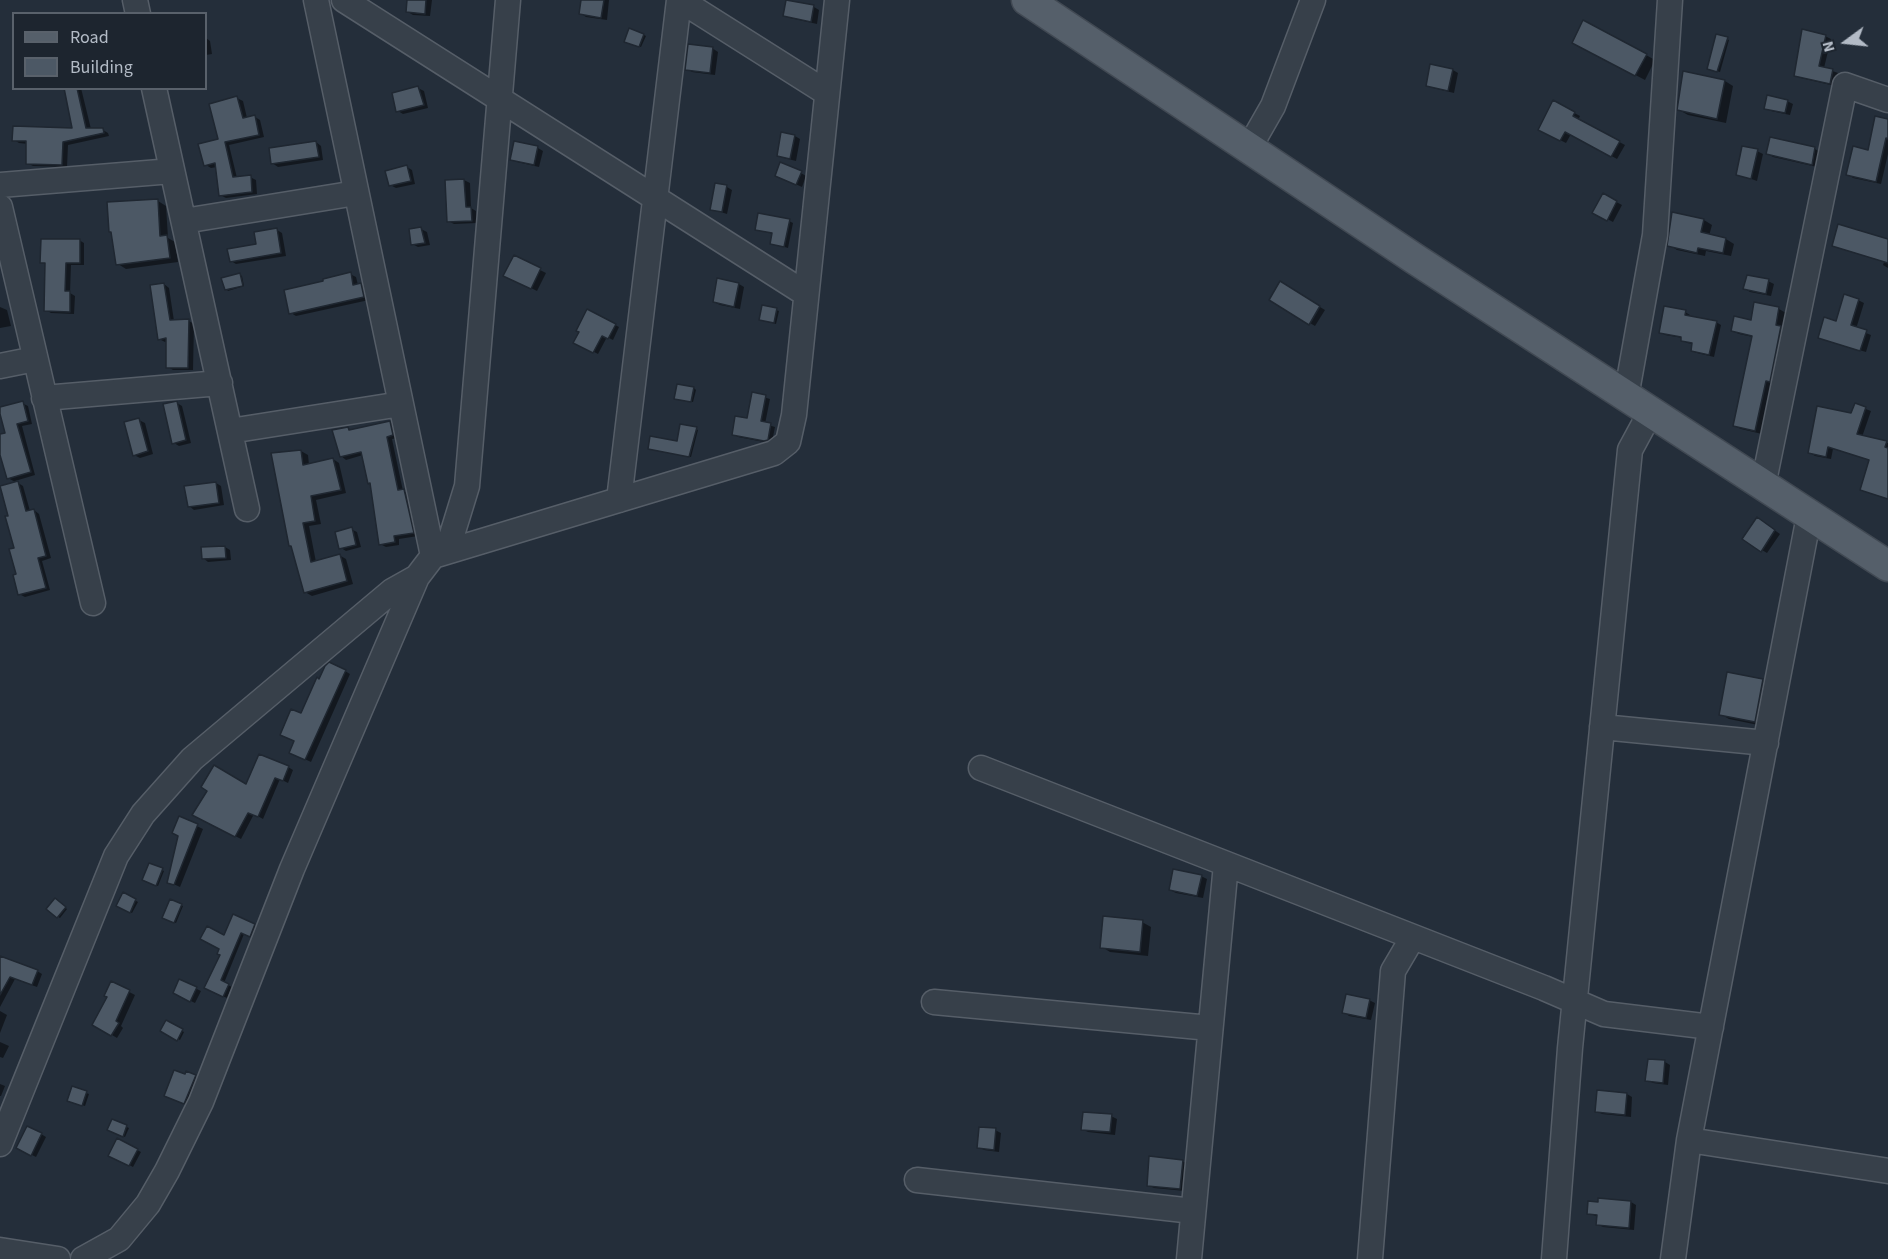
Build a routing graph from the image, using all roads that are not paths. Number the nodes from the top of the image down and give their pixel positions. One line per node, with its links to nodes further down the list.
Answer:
1 (316, 0): 16 (street)
2 (344, 0): 11 (street)
3 (508, 0): 11 (street)
4 (680, 0): 10 (street); 17 (street)
5 (837, 0): 10 (street)
6 (1027, 0): 13 (main road)
7 (1313, 0): 13 (street)
8 (1670, 0): 26 (street)
9 (154, 90): 14 (street)
10 (827, 93): 20 (street)
11 (500, 99): 17 (street); 32 (street)
12 (1888, 100): 28 (street)
13 (1249, 148): 26 (main road)
14 (172, 171): 15 (street); 19 (street)
15 (0, 185)
16 (356, 193): 19 (street); 25 (street)
17 (655, 198): 20 (street); 29 (street)
18 (0, 207): 21 (street)
19 (184, 221): 23 (street)
20 (806, 294): 29 (street)
21 (35, 359): 22 (street); 24 (street)
22 (0, 366)
23 (220, 383): 24 (street); 27 (street)
24 (44, 398): 35 (street)
25 (401, 404): 27 (street); 32 (street)
26 (1638, 405): 28 (main road); 36 (street)
27 (230, 431): 30 (street)
28 (1763, 486): 31 (main road)
29 (619, 500): 32 (street)
30 (248, 509)
31 (1809, 516): 33 (main road); 37 (street)
32 (440, 554): 34 (street)
33 (1888, 566)
34 (417, 577): 46 (street); 52 (street)
35 (93, 603)
36 (1602, 727): 37 (street); 42 (street)
37 (1766, 743): 43 (street)
38 (981, 768): 39 (street)
39 (1226, 864): 40 (street); 44 (street)
40 (1413, 937): 42 (street); 54 (street)
41 (934, 1002): 44 (street)
42 (1575, 1002): 43 (street); 55 (street)
43 (1711, 1027): 45 (street)
44 (1210, 1028): 49 (street)
45 (1689, 1140): 47 (street); 56 (street)
46 (0, 1144)
47 (1888, 1171)
48 (917, 1180): 49 (street)
49 (1193, 1211): 53 (street)
50 (0, 1250): 51 (street)
51 (58, 1259)
52 (83, 1259)
53 (1189, 1259)
54 (1370, 1259)
55 (1554, 1259)
56 (1672, 1259)

